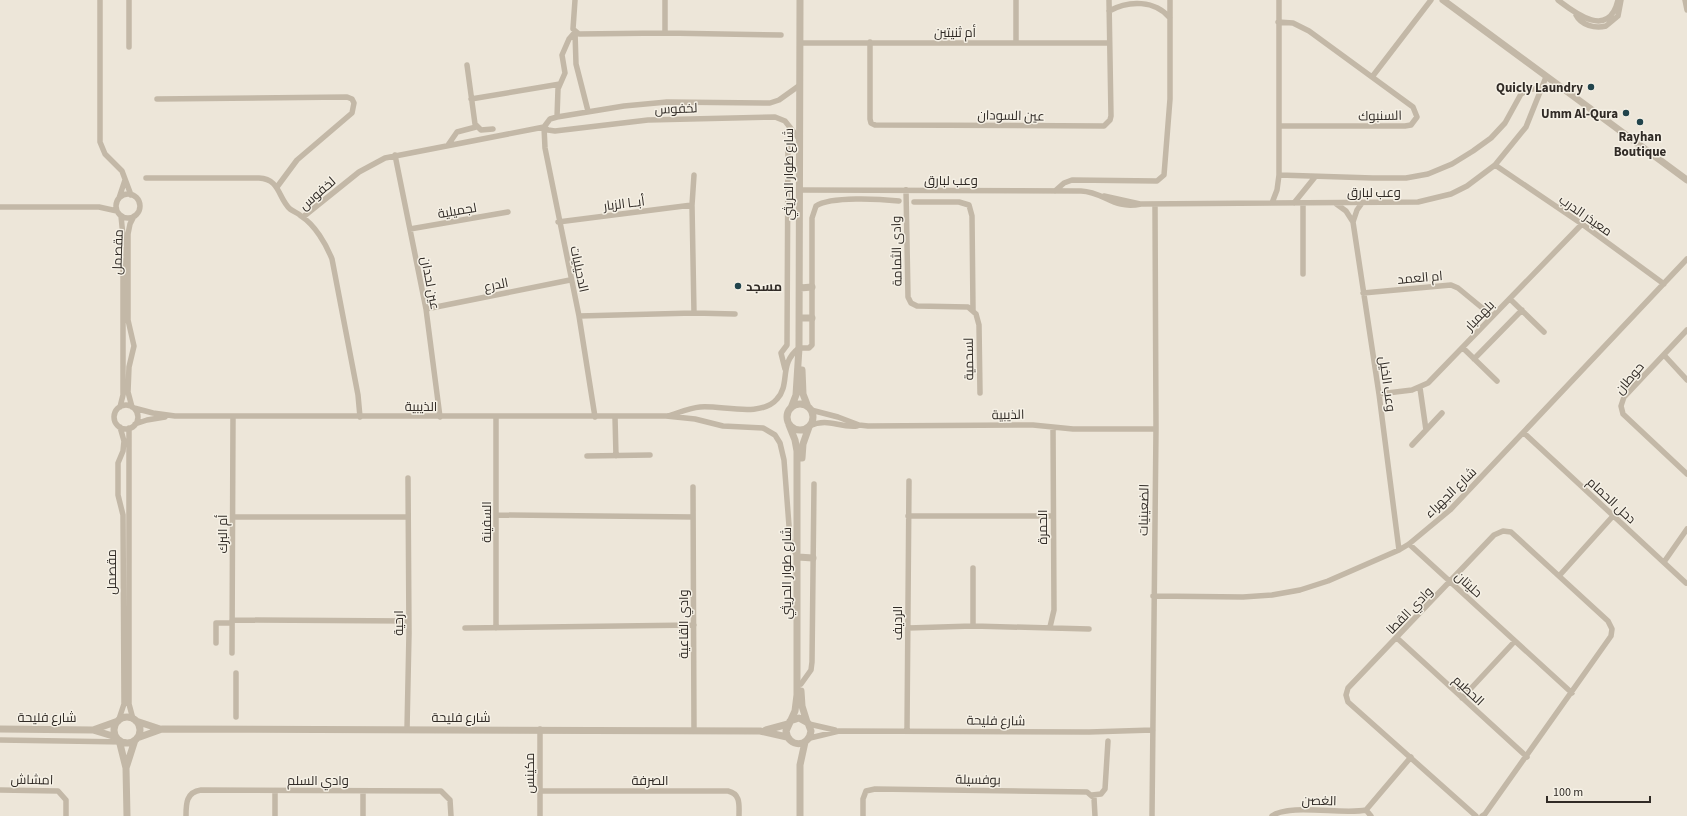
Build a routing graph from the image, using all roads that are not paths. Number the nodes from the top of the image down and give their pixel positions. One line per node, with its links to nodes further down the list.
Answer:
1 (100, 0): 52 (street)
2 (129, 0): 27 (street)
3 (575, 0): 20 (street)
4 (665, 0): 21 (street)
5 (800, 0): 24 (street, شارع طوار الحريثي)
6 (1016, 0): 25 (street)
7 (1109, 0): 17 (street, عين السودان)
8 (1138, 0): 17 (street); 18 (street)
9 (1170, 0): 18 (street)
10 (1279, 0): 19 (street)
11 (1431, 0): 29 (street)
12 (1443, 0): 30 (street)
13 (1558, 0): 14 (street)
14 (1619, 0)
15 (1685, 0): 16 (street)
16 (1687, 10)
17 (1109, 11): 26 (street, عين السودان)
18 (1170, 18): 57 (street)
19 (1278, 22): 29 (street, السنبوك); 38 (street)
20 (576, 32): 21 (street); 31 (street); 36 (street)
21 (665, 33): 22 (street)
22 (781, 35)
23 (870, 42): 24 (street, أم ثنيتين); 25 (street, أم ثنيتين); 26 (street, عين السودان)
24 (800, 43): 32 (street, شارع طوار الحريثي)
25 (1016, 43): 26 (street, أم ثنيتين)
26 (1109, 43)
27 (129, 47)
28 (467, 65): 35 (street)
29 (1372, 77): 38 (street, السنبوك)
30 (1546, 78): 33 (street, وعب لبارق); 53 (street)
31 (560, 84): 35 (street); 37 (street)
32 (800, 85): 36 (street, لخفوس); 43 (street, شارع طوار الحريثي)
33 (1541, 89): 47 (street, وعب لبارق); 50 (street)
34 (157, 99): 54 (street)
35 (471, 99): 40 (street)
36 (588, 111): 37 (street, لخفوس)
37 (557, 117): 39 (street, لخفوس)
38 (1279, 126): 49 (street)
39 (544, 127): 42 (street, لخفوس); 43 (street, لخفوس); 76 (street, الدحيليات)
40 (479, 128): 41 (street); 42 (street); 45 (street)
41 (493, 129)
42 (483, 138): 45 (street, لخفوس)
43 (800, 140): 55 (street, شارع طوار الحريثي)
44 (788, 143): 103 (street)
45 (448, 145): 46 (street, لخفوس)
46 (395, 155): 75 (street, لخفوس); 79 (street, عين لحدان)
47 (1495, 165): 66 (street, وعب لبارق); 78 (street, معيذر الدرب)
48 (694, 175): 67 (street)
49 (1279, 175): 50 (street); 62 (street)
50 (1316, 177): 63 (street)
51 (146, 178): 54 (street)
52 (125, 180): 58 (street); 59 (street)
53 (1687, 180)
54 (277, 187): 75 (street)
55 (800, 190): 56 (street, وعب لبارق); 85 (street, شارع طوار الحريثي)
56 (906, 190): 57 (street, وعب لبارق); 89 (street, وادى الثمامة)
57 (1055, 191): 68 (street, وعب لبارق)
58 (131, 195): 59 (street); 74 (street)
59 (118, 200): 70 (street); 71 (street)
60 (899, 201): 84 (street)
61 (914, 202): 89 (street)
62 (1272, 203): 63 (street, وعب لبارق); 68 (street, وعب لبارق)
63 (1294, 203): 64 (street, وعب لبارق)
64 (1303, 203): 65 (street, وعب لبارق); 81 (street)
65 (1335, 203): 66 (street, وعب لبارق); 77 (street)
66 (1362, 203): 77 (street)
67 (692, 205): 76 (street, أبــا الزبار); 91 (street)
68 (1155, 205): 130 (street, الضعينيات)
69 (0, 206): 70 (street)
70 (99, 207): 71 (street)
71 (117, 212): 73 (street)
72 (508, 212): 79 (street, لجميلية)
73 (121, 216): 74 (street); 109 (street, مقصمل)
74 (134, 216): 110 (street, مقصمل)
75 (303, 217): 117 (street, لخفوس)
76 (558, 222): 82 (street, الدحيليات)
77 (1353, 222): 86 (street, وعب الخيل)
78 (1582, 224): 83 (street, معيذر الدرب); 87 (street, بلهمبار)
79 (410, 229): 88 (street, عين لحدان)
80 (1687, 259): 83 (street, شارع الجهراء)
81 (1303, 274)
82 (570, 280): 88 (street, الدرع); 93 (street, الدحيليات)
83 (1664, 284): 132 (street, شارع الجهراء)
84 (812, 287): 85 (street); 96 (street)
85 (800, 288): 95 (street, شارع طوار الحريثي)
86 (1364, 293): 94 (street, ام العمد); 108 (street, وعب الخيل)
87 (1510, 299): 90 (street); 94 (street, بلهمبار)
88 (426, 309): 120 (street, عين لحدان)
89 (972, 310): 107 (street, لسحمية)
90 (1522, 310): 98 (street); 102 (street)
91 (694, 313): 92 (street); 93 (street)
92 (735, 314)
93 (579, 316): 122 (street, الدحيليات)
94 (1492, 316): 100 (street, بلهمبار)
95 (800, 318): 96 (street); 99 (street, شارع طوار الحريثي)
96 (812, 318): 99 (street, الذيبية)
97 (1687, 330): 101 (street, حوطان)
98 (1544, 332)
99 (800, 348): 103 (street, الذيبية); 112 (street, شارع طوار الحريثي); 113 (street, شارع طوار الحريثي)
100 (1463, 348): 102 (street); 106 (street, بلهمبار)
101 (1664, 355): 104 (street); 137 (street, حوطان)
102 (1474, 359): 105 (street)
103 (785, 369): 111 (street, الذيبية)
104 (1687, 380)
105 (1497, 381)
106 (1420, 388): 108 (street); 131 (street)
107 (980, 393)
108 (1379, 394): 151 (street, وعب الخيل)
109 (120, 407): 110 (street); 127 (street)
110 (133, 408): 115 (street, الذيبية); 126 (street)
111 (695, 408): 119 (street, الذيبية); 123 (street)
112 (791, 408): 113 (street); 124 (street)
113 (809, 409): 125 (street, الذيبية); 128 (street)
114 (1442, 414): 131 (street)
115 (175, 416): 116 (street, الذيبية); 126 (street, الذيبية)
116 (233, 416): 117 (street, الذيبية); 146 (street, أم البرك)
117 (360, 416): 120 (street, الذيبية)
118 (615, 416): 119 (street, الذيبية); 122 (street, الذيبية); 136 (street)
119 (666, 416): 123 (street, الذيبية)
120 (440, 417): 121 (street, الذيبية)
121 (496, 417): 122 (street, الذيبية); 142 (street, السفينة)
122 (595, 417)
123 (695, 419): 152 (street, الذيبية)
124 (789, 425): 128 (street); 152 (street, شارع طوار الحريثي)
125 (859, 425): 128 (street, الذيبية); 129 (street, الذيبية)
126 (132, 426): 127 (street); 179 (street, مقصمل)
127 (120, 427): 178 (street, مقصمل)
128 (809, 427): 152 (street, شارع طوار الحريثي)
129 (1054, 427): 130 (street, الذيبية); 144 (street, الحمرة)
130 (1156, 429): 159 (street, الضعينيات)
131 (1426, 430): 133 (street)
132 (1524, 433): 145 (street, دحل الحمام); 150 (street, شارع الجهراء)
133 (1412, 445)
134 (650, 455): 136 (street)
135 (587, 456): 136 (street)
136 (616, 456)
137 (1687, 474)
138 (408, 478): 147 (street, ارحية)
139 (909, 481): 143 (street, الرديف)
140 (814, 484): 153 (street)
141 (693, 488): 148 (street, وادي القاعية)
142 (497, 515): 148 (street); 166 (street, السفينة)
143 (908, 516): 144 (street); 167 (street, الرديف)
144 (1053, 516): 164 (street, الحمرة)
145 (1613, 516): 154 (street, دحل الحمام); 156 (street)
146 (233, 517): 147 (street); 161 (street, أم البرك)
147 (408, 517): 160 (street, ارحية)
148 (693, 517): 162 (street, وادي القاعية)
149 (1687, 529): 154 (street)
150 (1409, 544): 151 (street, شارع الجهراء); 157 (street, حليتان)
151 (1399, 550): 159 (street, شارع الجهراء)
152 (800, 557): 153 (street); 174 (street, شارع طوار الحريثي); 180 (street, شارع طوار الحريثي)
153 (813, 558): 174 (street)
154 (1664, 562): 158 (street, دحل الحمام)
155 (973, 568): 163 (street)
156 (1560, 576): 157 (street, وادي القطا); 175 (street, وادي القطا)
157 (1451, 582): 169 (street, وادي القطا); 170 (street, حليتان)
158 (1686, 583)
159 (1153, 596): 188 (street, الضعينيات)
160 (409, 621): 161 (street); 184 (street, ارحية)
161 (232, 622): 171 (street); 172 (street, أم البرك)
162 (694, 624): 166 (street); 187 (street, وادي القاعية)
163 (973, 626): 164 (street); 167 (street)
164 (1050, 627): 168 (street)
165 (465, 628): 166 (street)
166 (496, 628)
167 (908, 628): 191 (street, الرديف)
168 (1089, 629)
169 (1397, 638): 176 (street, الحطيم); 198 (street, وادي القطا)
170 (1515, 641): 175 (street, حليتان); 176 (street)
171 (216, 643)
172 (232, 653)
173 (236, 673): 177 (street)
174 (801, 684): 181 (street, شارع طوار الحريثي)
175 (1572, 693): 199 (street, وادي القطا)
176 (1462, 698): 199 (street, الحطيم)
177 (236, 717)
178 (118, 720): 179 (street); 186 (street, شارع فليحة); 197 (street)
179 (135, 720): 183 (street, شارع فليحة); 192 (street)
180 (789, 723): 181 (street); 189 (street, شارع فليحة); 194 (street)
181 (808, 723): 190 (street, شارع فليحة); 195 (street)
182 (0, 729): 186 (street, شارع فليحة)
183 (162, 729): 184 (street, شارع فليحة); 192 (street, شارع فليحة)
184 (407, 729): 185 (street, شارع فليحة)
185 (540, 729): 187 (street, شارع فليحة); 205 (street, مكينس)
186 (93, 730): 197 (street, شارع فليحة)
187 (694, 730): 189 (street, شارع فليحة)
188 (1153, 730): 191 (street, شارع فليحة); 219 (street, الضعينيات)
189 (760, 731): 194 (street, شارع فليحة)
190 (839, 731): 191 (street, شارع فليحة); 195 (street, شارع فليحة)
191 (908, 731)
192 (136, 739): 197 (street); 201 (street)
193 (0, 740): 197 (street)
194 (790, 740): 195 (street); 200 (street)
195 (807, 740): 200 (street)
196 (1108, 740): 206 (street)
197 (120, 741): 201 (street)
198 (1411, 757): 207 (street); 222 (street, وادي القطا)
199 (1527, 758): 223 (street, وادي القطا)
200 (800, 765): 216 (street)
201 (126, 768): 209 (street)
202 (0, 790): 208 (street, امشاش)
203 (275, 791): 204 (street, وادي السلم); 210 (street, وادي السلم); 211 (street)
204 (363, 791): 212 (street); 213 (street, وادي السلم)
205 (540, 791): 214 (street, مكينس); 215 (street, الصرفة)
206 (1092, 795): 217 (street, بوفسيلة); 218 (street)
207 (1366, 810): 220 (street, الغصن); 221 (street)
208 (66, 816)
209 (127, 816)
210 (186, 816)
211 (275, 816)
212 (363, 816)
213 (451, 816)
214 (540, 816)
215 (739, 816)
216 (800, 816)
217 (863, 816)
218 (1095, 816)
219 (1152, 816)
220 (1272, 816)
221 (1370, 816)
222 (1476, 816)
223 (1482, 816)

